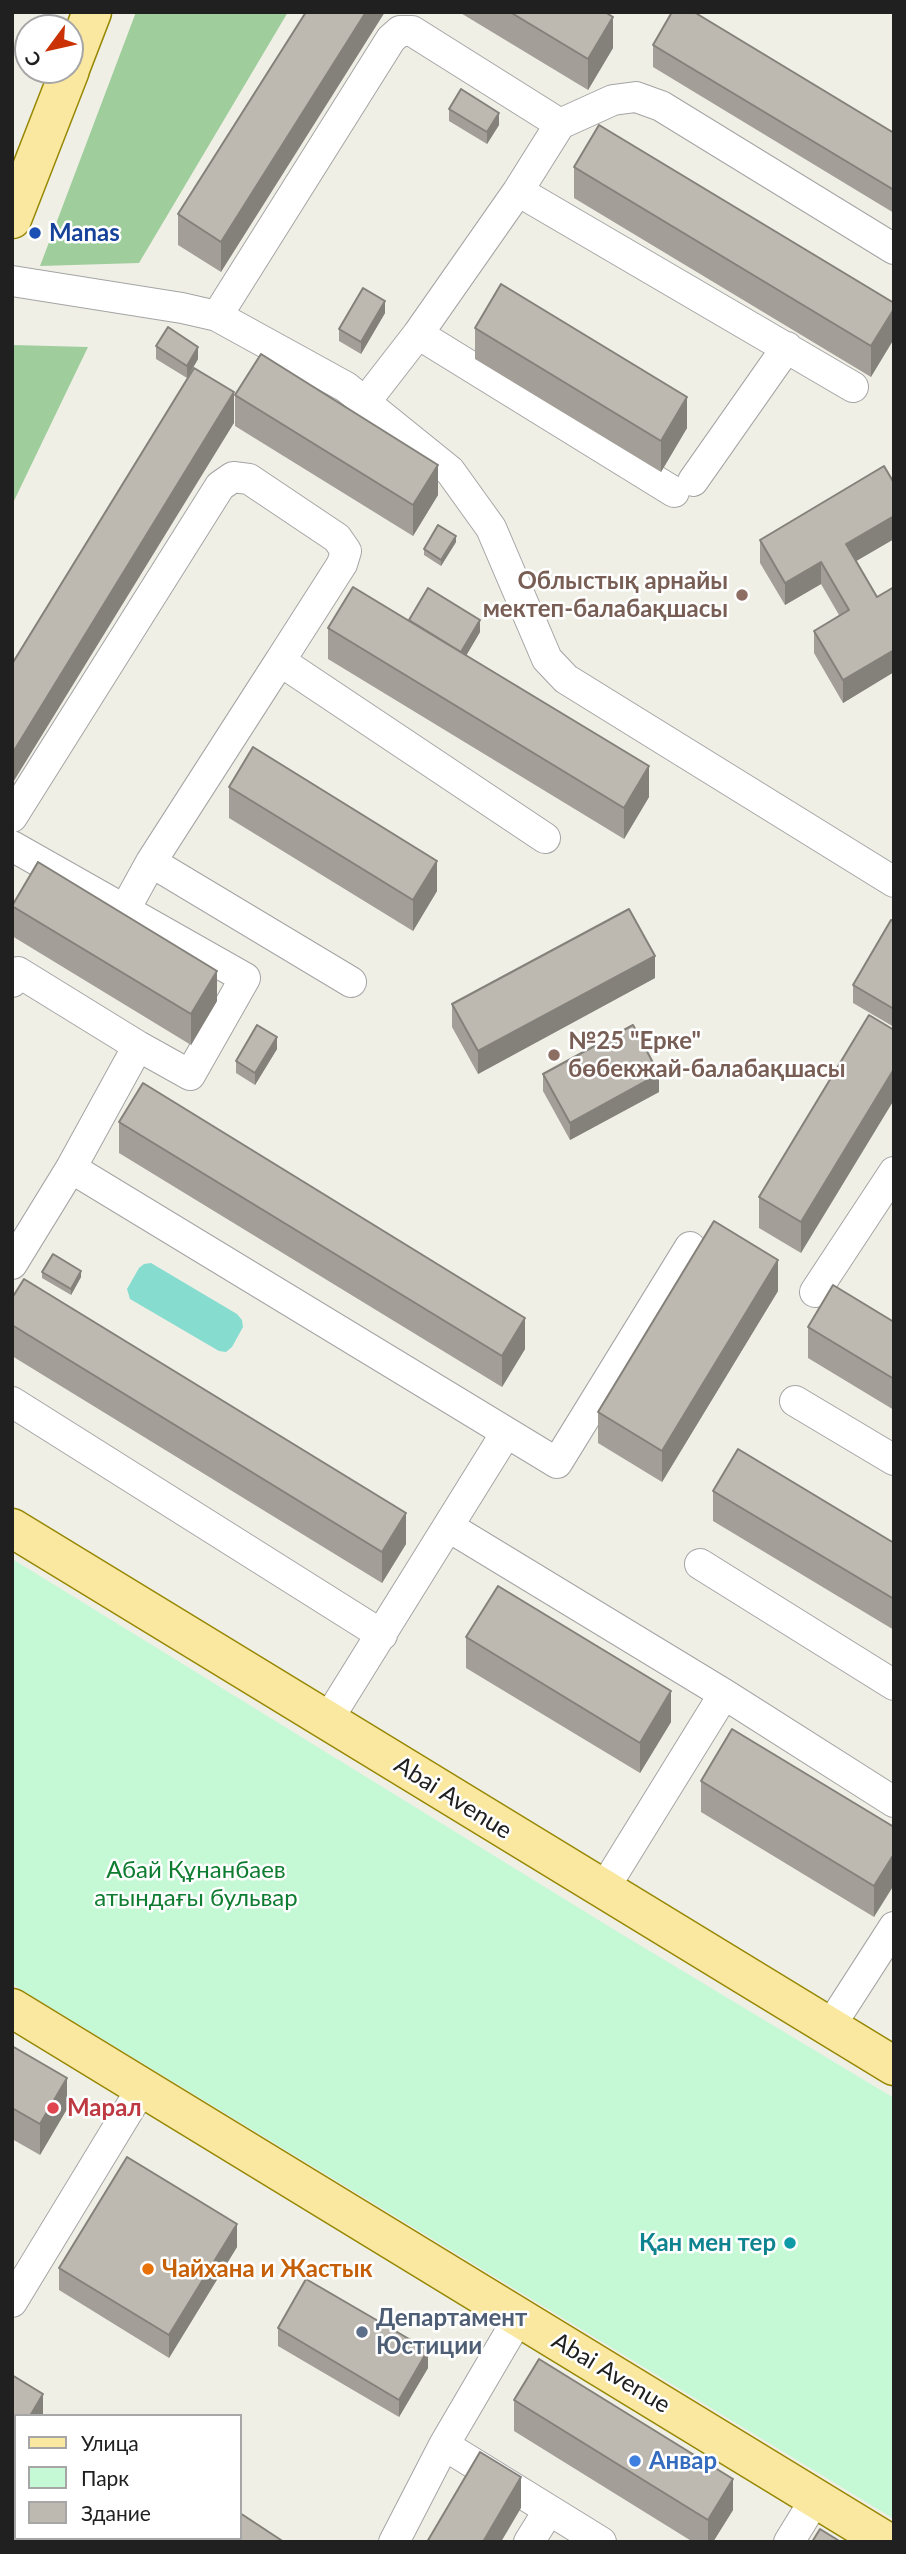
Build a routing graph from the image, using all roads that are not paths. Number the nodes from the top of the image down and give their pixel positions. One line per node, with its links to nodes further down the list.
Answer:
1 (92, 12): 2 (main road)
2 (84, 33)
3 (64, 84): 6 (main road)
4 (560, 124): 5 (lane); 7 (lane); 9 (lane)
5 (518, 191): 10 (lane); 11 (lane)
6 (12, 219)
7 (894, 249)
8 (12, 281): 9 (lane)
9 (217, 316): 13 (lane)
10 (418, 334): 11 (lane); 13 (lane)
11 (786, 347): 12 (lane)
12 (853, 387)
13 (366, 401): 19 (lane)
14 (280, 661): 15 (lane); 16 (lane); 18 (lane)
15 (12, 817)
16 (545, 838)
17 (12, 846): 20 (lane)
18 (151, 862): 20 (lane); 22 (lane)
19 (894, 882)
20 (124, 911): 23 (lane)
21 (12, 982): 23 (lane)
22 (351, 982)
23 (138, 1046): 24 (lane)
24 (71, 1168): 27 (lane); 31 (lane)
25 (891, 1184): 28 (lane)
26 (690, 1247): 31 (lane)
27 (12, 1264)
28 (814, 1292)
29 (795, 1401): 32 (lane)
30 (12, 1402): 36 (lane)
31 (506, 1433): 33 (lane)
32 (894, 1460)
33 (449, 1527): 36 (lane); 38 (lane)
34 (12, 1528): 39 (main road, Abai Avenue)
35 (699, 1564): 37 (lane)
36 (382, 1636): 39 (lane)
37 (894, 1685)
38 (724, 1694): 40 (lane); 41 (lane)
39 (327, 1721): 41 (main road, Abai Avenue)
40 (894, 1802)
41 (603, 1890): 44 (main road, Abai Avenue)
42 (894, 1927): 44 (lane)
43 (12, 2008): 46 (main road, Abai Avenue)
44 (829, 2028): 45 (main road, Abai Avenue)
45 (894, 2066)
46 (142, 2088): 47 (lane); 48 (main road, Abai Avenue)
47 (12, 2302)
48 (519, 2317): 49 (lane); 50 (main road, Abai Avenue)
49 (444, 2445): 51 (lane); 52 (lane)
50 (816, 2498): 55 (lane); 56 (main road, Abai Avenue)
51 (549, 2510): 53 (lane); 54 (lane)
52 (394, 2542)
53 (529, 2542)
54 (601, 2542)
55 (789, 2542)
56 (887, 2542)

